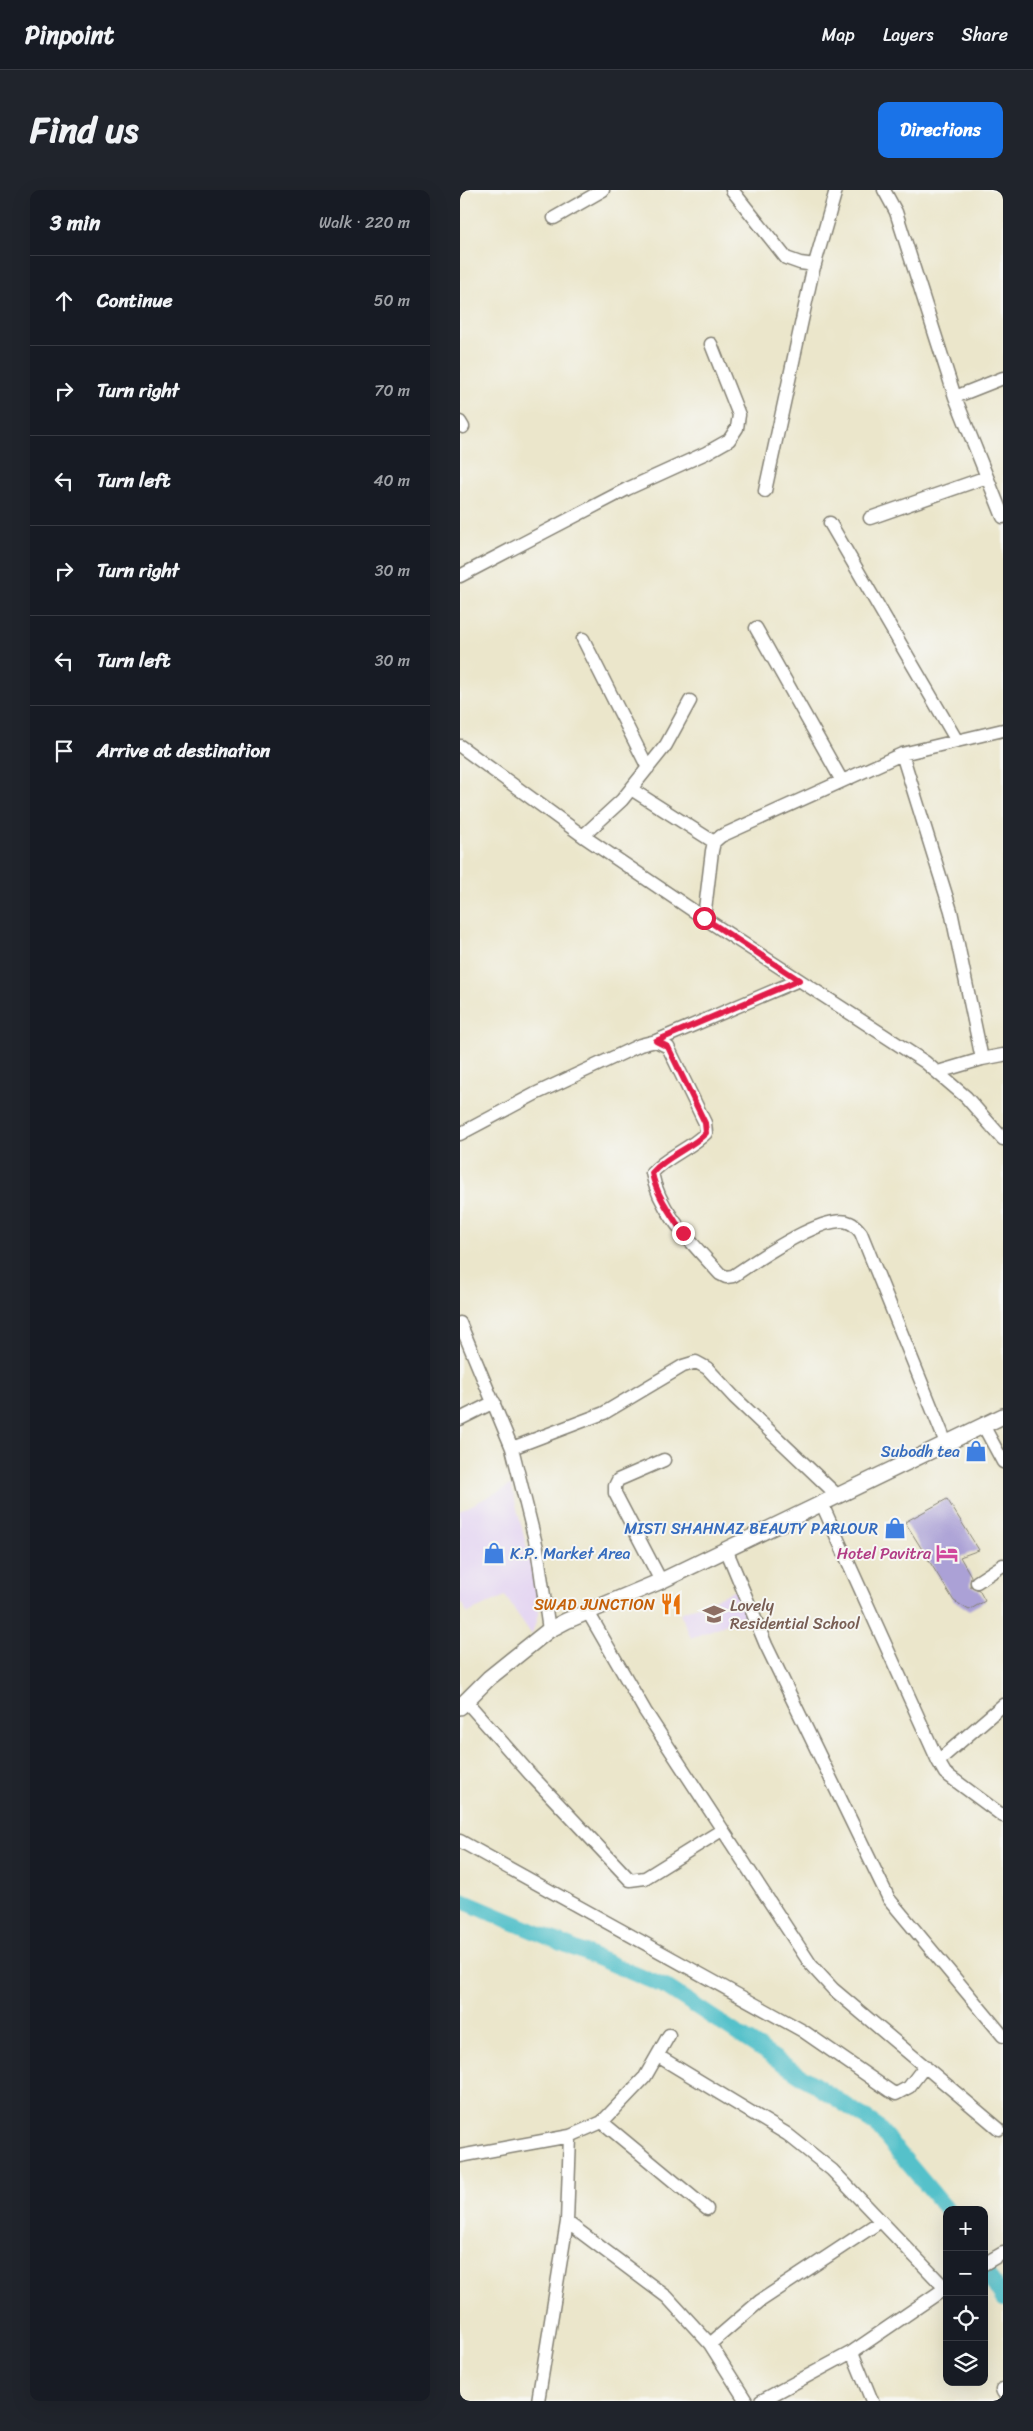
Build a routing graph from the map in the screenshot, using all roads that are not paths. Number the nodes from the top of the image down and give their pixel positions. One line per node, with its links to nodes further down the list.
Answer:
1 (603, 190): 5 (street)
2 (732, 190): 6 (street)
3 (836, 190): 6 (street)
4 (884, 190): 9 (street)
5 (554, 218)
6 (815, 265): 11 (street)
7 (711, 344): 15 (street)
8 (1003, 378): 9 (street)
9 (954, 397): 10 (street)
10 (987, 477): 12 (street); 13 (street)
11 (764, 491)
12 (1003, 517)
13 (870, 518)
14 (830, 523): 20 (street)
15 (460, 576)
16 (756, 628): 24 (street)
17 (584, 639): 23 (street)
18 (690, 701): 23 (street)
19 (1003, 730): 20 (street)
20 (957, 741): 22 (street)
21 (460, 746): 26 (street)
22 (902, 754): 24 (street); 32 (street)
23 (648, 768): 25 (street)
24 (842, 781): 27 (street)
25 (631, 788): 26 (street); 27 (street)
26 (583, 836): 28 (street)
27 (714, 842): 28 (street)
28 (704, 918): 29 (street)
29 (799, 980): 30 (street); 33 (street)
30 (656, 1041): 34 (street); 42 (street)
31 (1003, 1055): 32 (street)
32 (982, 1059): 33 (street)
33 (938, 1072): 35 (street)
34 (460, 1134)
35 (1003, 1139)
36 (460, 1324): 37 (street)
37 (465, 1350): 38 (street)
38 (494, 1402): 40 (street); 43 (street)
39 (1003, 1416): 41 (street)
40 (460, 1419)
41 (983, 1425): 42 (street); 45 (street)
42 (946, 1443): 46 (street)
43 (512, 1448): 46 (street); 53 (street)
44 (664, 1460): 50 (street)
45 (1003, 1462)
46 (837, 1495): 47 (street)
47 (821, 1502): 48 (street); 56 (street)
48 (726, 1549): 50 (street); 61 (street)
49 (1003, 1565): 51 (street)
50 (661, 1581): 52 (street)
51 (977, 1582)
52 (588, 1612): 53 (street); 58 (street)
53 (549, 1630): 54 (street)
54 (462, 1704): 58 (street)
55 (1003, 1705): 56 (street)
56 (938, 1761): 57 (street)
57 (1003, 1816)
58 (722, 1830): 63 (street)
59 (460, 1841): 63 (street)
60 (669, 2035): 62 (street)
61 (1003, 2036)
62 (658, 2056): 64 (street); 69 (street)
63 (925, 2066): 65 (street)
64 (602, 2122): 66 (street); 68 (street)
65 (1002, 2129)
66 (570, 2136): 67 (street); 70 (street)
67 (460, 2156)
68 (707, 2209)
69 (881, 2221): 73 (street); 75 (street)
70 (566, 2222): 75 (street); 77 (street)
71 (1003, 2253): 72 (street)
72 (988, 2262)
73 (943, 2284)
74 (943, 2289): 76 (street)
75 (710, 2344): 78 (street)
76 (852, 2352): 79 (street); 80 (street)
77 (538, 2401)
78 (746, 2401)
79 (761, 2401)
80 (872, 2401)

